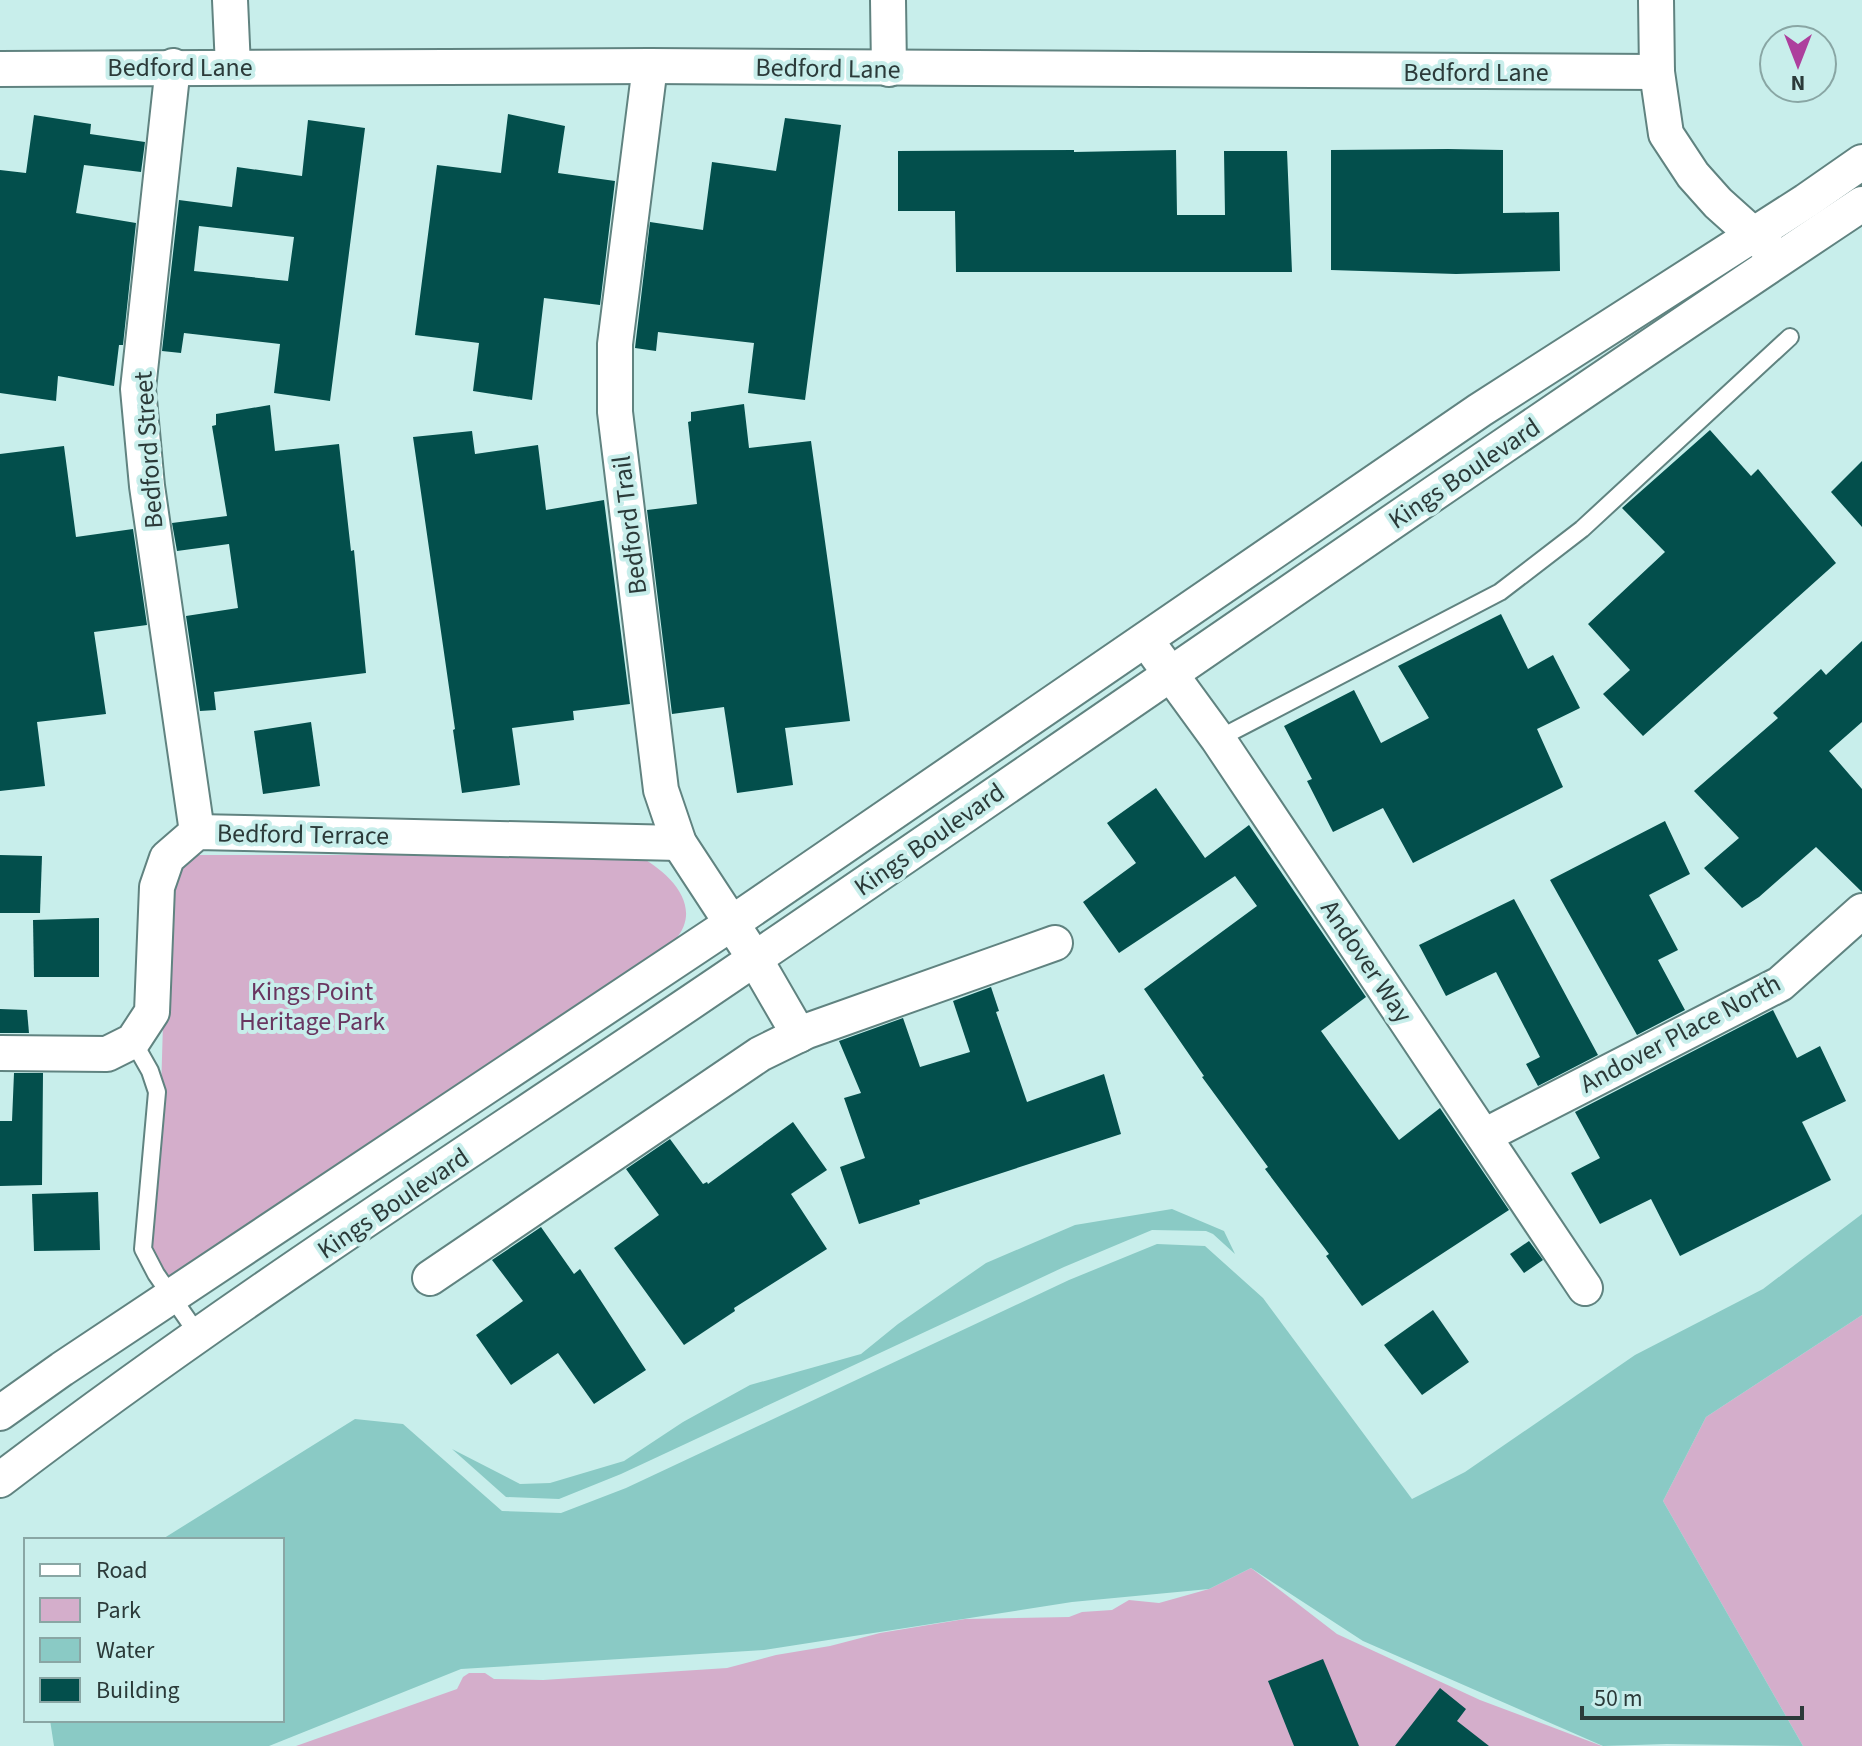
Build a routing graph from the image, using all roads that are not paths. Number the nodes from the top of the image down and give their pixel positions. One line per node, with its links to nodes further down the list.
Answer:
1 (230, 0): 6 (street)
2 (888, 0): 8 (street)
3 (1656, 0): 9 (street)
4 (173, 66): 6 (street, Bedford Lane); 7 (street, Bedford Lane); 19 (street, Bedford Street)
5 (650, 66): 6 (street, Bedford Lane); 8 (street, Bedford Lane); 20 (street, Bedford Trail)
6 (233, 67)
7 (0, 69)
8 (889, 69): 9 (street, Bedford Lane)
9 (1657, 72): 13 (street)
10 (1862, 162): 12 (street, Kings Boulevard)
11 (1862, 204): 12 (street, Kings Boulevard)
12 (1817, 214): 13 (street, Kings Boulevard); 14 (street, Kings Boulevard)
13 (1752, 234): 14 (street); 16 (street, Kings Boulevard)
14 (1780, 259): 17 (street, Kings Boulevard)
15 (1790, 337): 18 (lane)
16 (1144, 638): 17 (street, Andover Way); 22 (street, Kings Boulevard)
17 (1170, 672): 18 (street, Andover Way); 24 (street, Kings Boulevard)
18 (1218, 739): 28 (street, Andover Way)
19 (197, 832): 20 (street, Bedford Terrace); 26 (street, Bedford Terrace)
20 (679, 843): 22 (street, Bedford Trail)
21 (1862, 911): 28 (street, Andover Place North)
22 (732, 923): 24 (street, Bedford Trail); 31 (street, Kings Boulevard)
23 (1055, 943): 25 (street)
24 (755, 959): 25 (street, Bedford Trail); 32 (street, Kings Boulevard)
25 (799, 1035): 29 (street)
26 (133, 1041): 27 (street); 31 (lane)
27 (0, 1053)
28 (1484, 1136): 30 (street, Andover Way)
29 (430, 1278)
30 (1585, 1288)
31 (172, 1296): 32 (lane); 33 (street, Kings Boulevard)
32 (199, 1336): 34 (street, Kings Boulevard)
33 (0, 1413)
34 (0, 1480)

